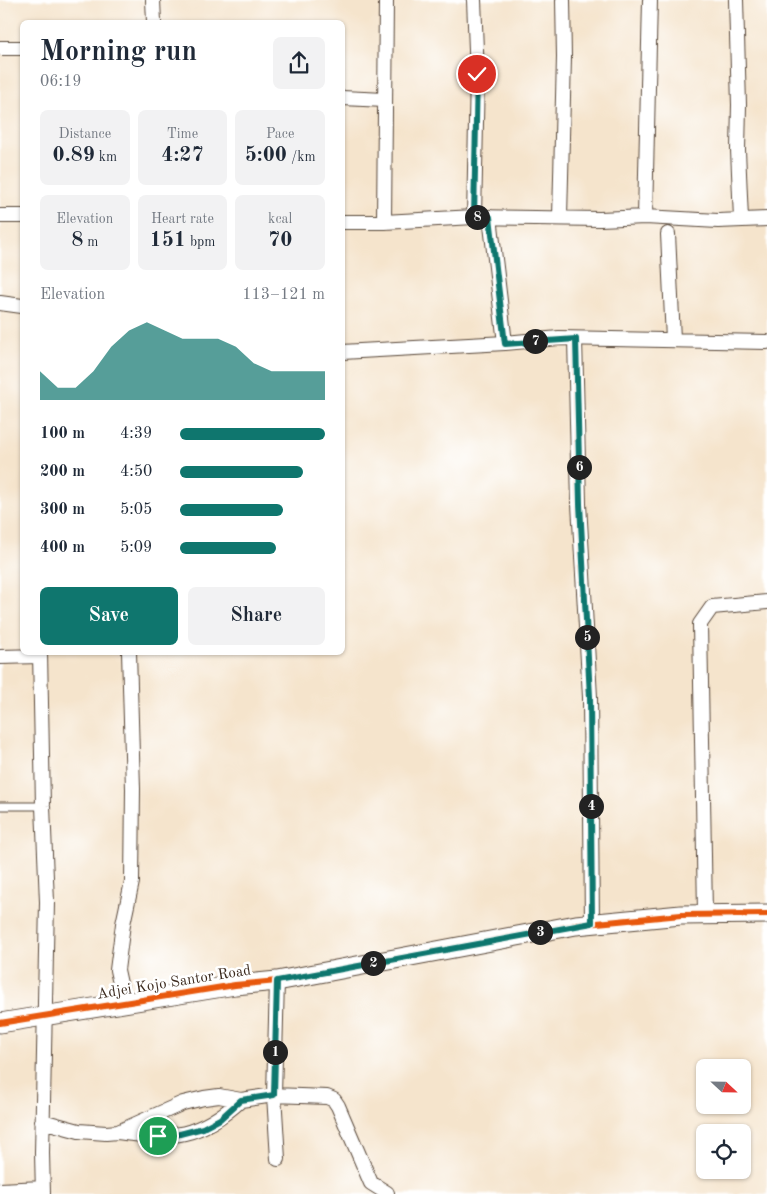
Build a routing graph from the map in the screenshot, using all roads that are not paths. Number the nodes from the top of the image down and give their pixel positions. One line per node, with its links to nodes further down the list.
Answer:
1 (153, 0): 7 (street)
2 (386, 0): 11 (street)
3 (474, 0): 14 (street)
4 (563, 0): 16 (street)
5 (650, 0): 17 (street)
6 (736, 0): 18 (street)
7 (154, 20)
8 (0, 48): 9 (street)
9 (20, 48)
10 (345, 98): 11 (street)
11 (385, 100): 21 (street)
12 (0, 216): 13 (street)
13 (20, 216)
14 (474, 217): 15 (street); 21 (street)
15 (490, 217): 16 (street); 28 (street)
16 (560, 217): 17 (street)
17 (645, 217): 18 (street)
18 (741, 219): 19 (street)
19 (767, 219)
20 (345, 222): 21 (street)
21 (384, 222)
22 (668, 234): 26 (street)
23 (0, 303): 24 (street)
24 (20, 306)
25 (576, 339): 26 (street); 28 (street); 39 (street)
26 (673, 340): 27 (street)
27 (767, 342)
28 (505, 344): 29 (street)
29 (345, 352)
30 (767, 602): 37 (street)
31 (27, 655): 34 (street)
32 (40, 655): 36 (street)
33 (128, 655): 41 (street)
34 (0, 657)
35 (0, 806): 36 (lane)
36 (42, 806): 42 (street)
37 (705, 913): 38 (street, Adjei Kojo Santor Road); 39 (street, Adjei Kojo Santor Road)
38 (767, 914)
39 (592, 923): 40 (street, Adjei Kojo Santor Road)
40 (277, 981): 41 (street, Adjei Kojo Santor Road); 44 (street)
41 (124, 1002): 42 (street, Adjei Kojo Santor Road)
42 (45, 1016): 43 (street, Adjei Kojo Santor Road); 46 (street)
43 (0, 1023)
44 (274, 1095): 45 (street); 48 (street); 51 (street)
45 (241, 1100): 47 (street); 47 (street)
46 (42, 1121): 47 (street); 50 (street)
47 (118, 1132)
48 (278, 1159)
49 (0, 1190): 50 (street)
50 (43, 1191)
51 (387, 1193)

